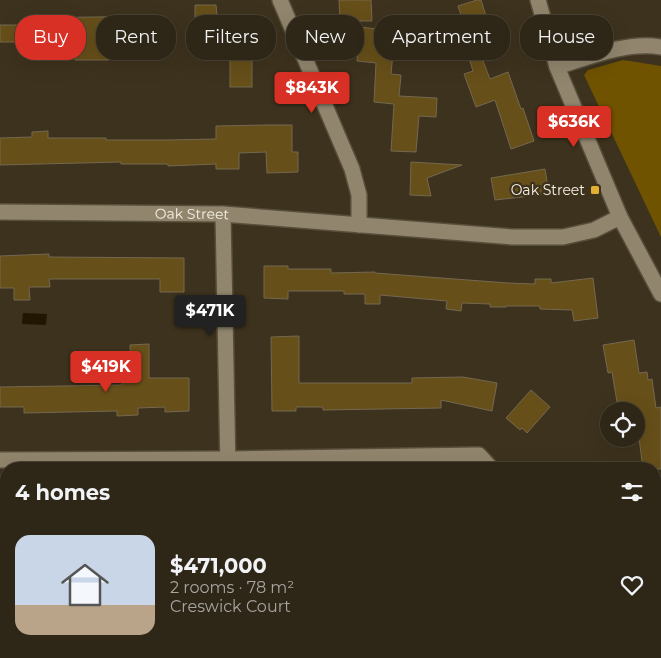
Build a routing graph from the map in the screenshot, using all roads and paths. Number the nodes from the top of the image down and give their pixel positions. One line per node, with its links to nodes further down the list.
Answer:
1 (280, 0): 8 (street)
2 (538, 0): 4 (street)
3 (661, 47): 4 (street)
4 (557, 67): 7 (street)
5 (0, 212): 6 (street, Oak Street)
6 (223, 214): 8 (street, Oak Street); 12 (street)
7 (620, 217): 8 (street, Oak Street); 9 (street)
8 (359, 225)
9 (661, 294)
10 (0, 460): 11 (street)
11 (114, 462)
12 (228, 462)
13 (284, 462): 14 (street)
14 (486, 462)

